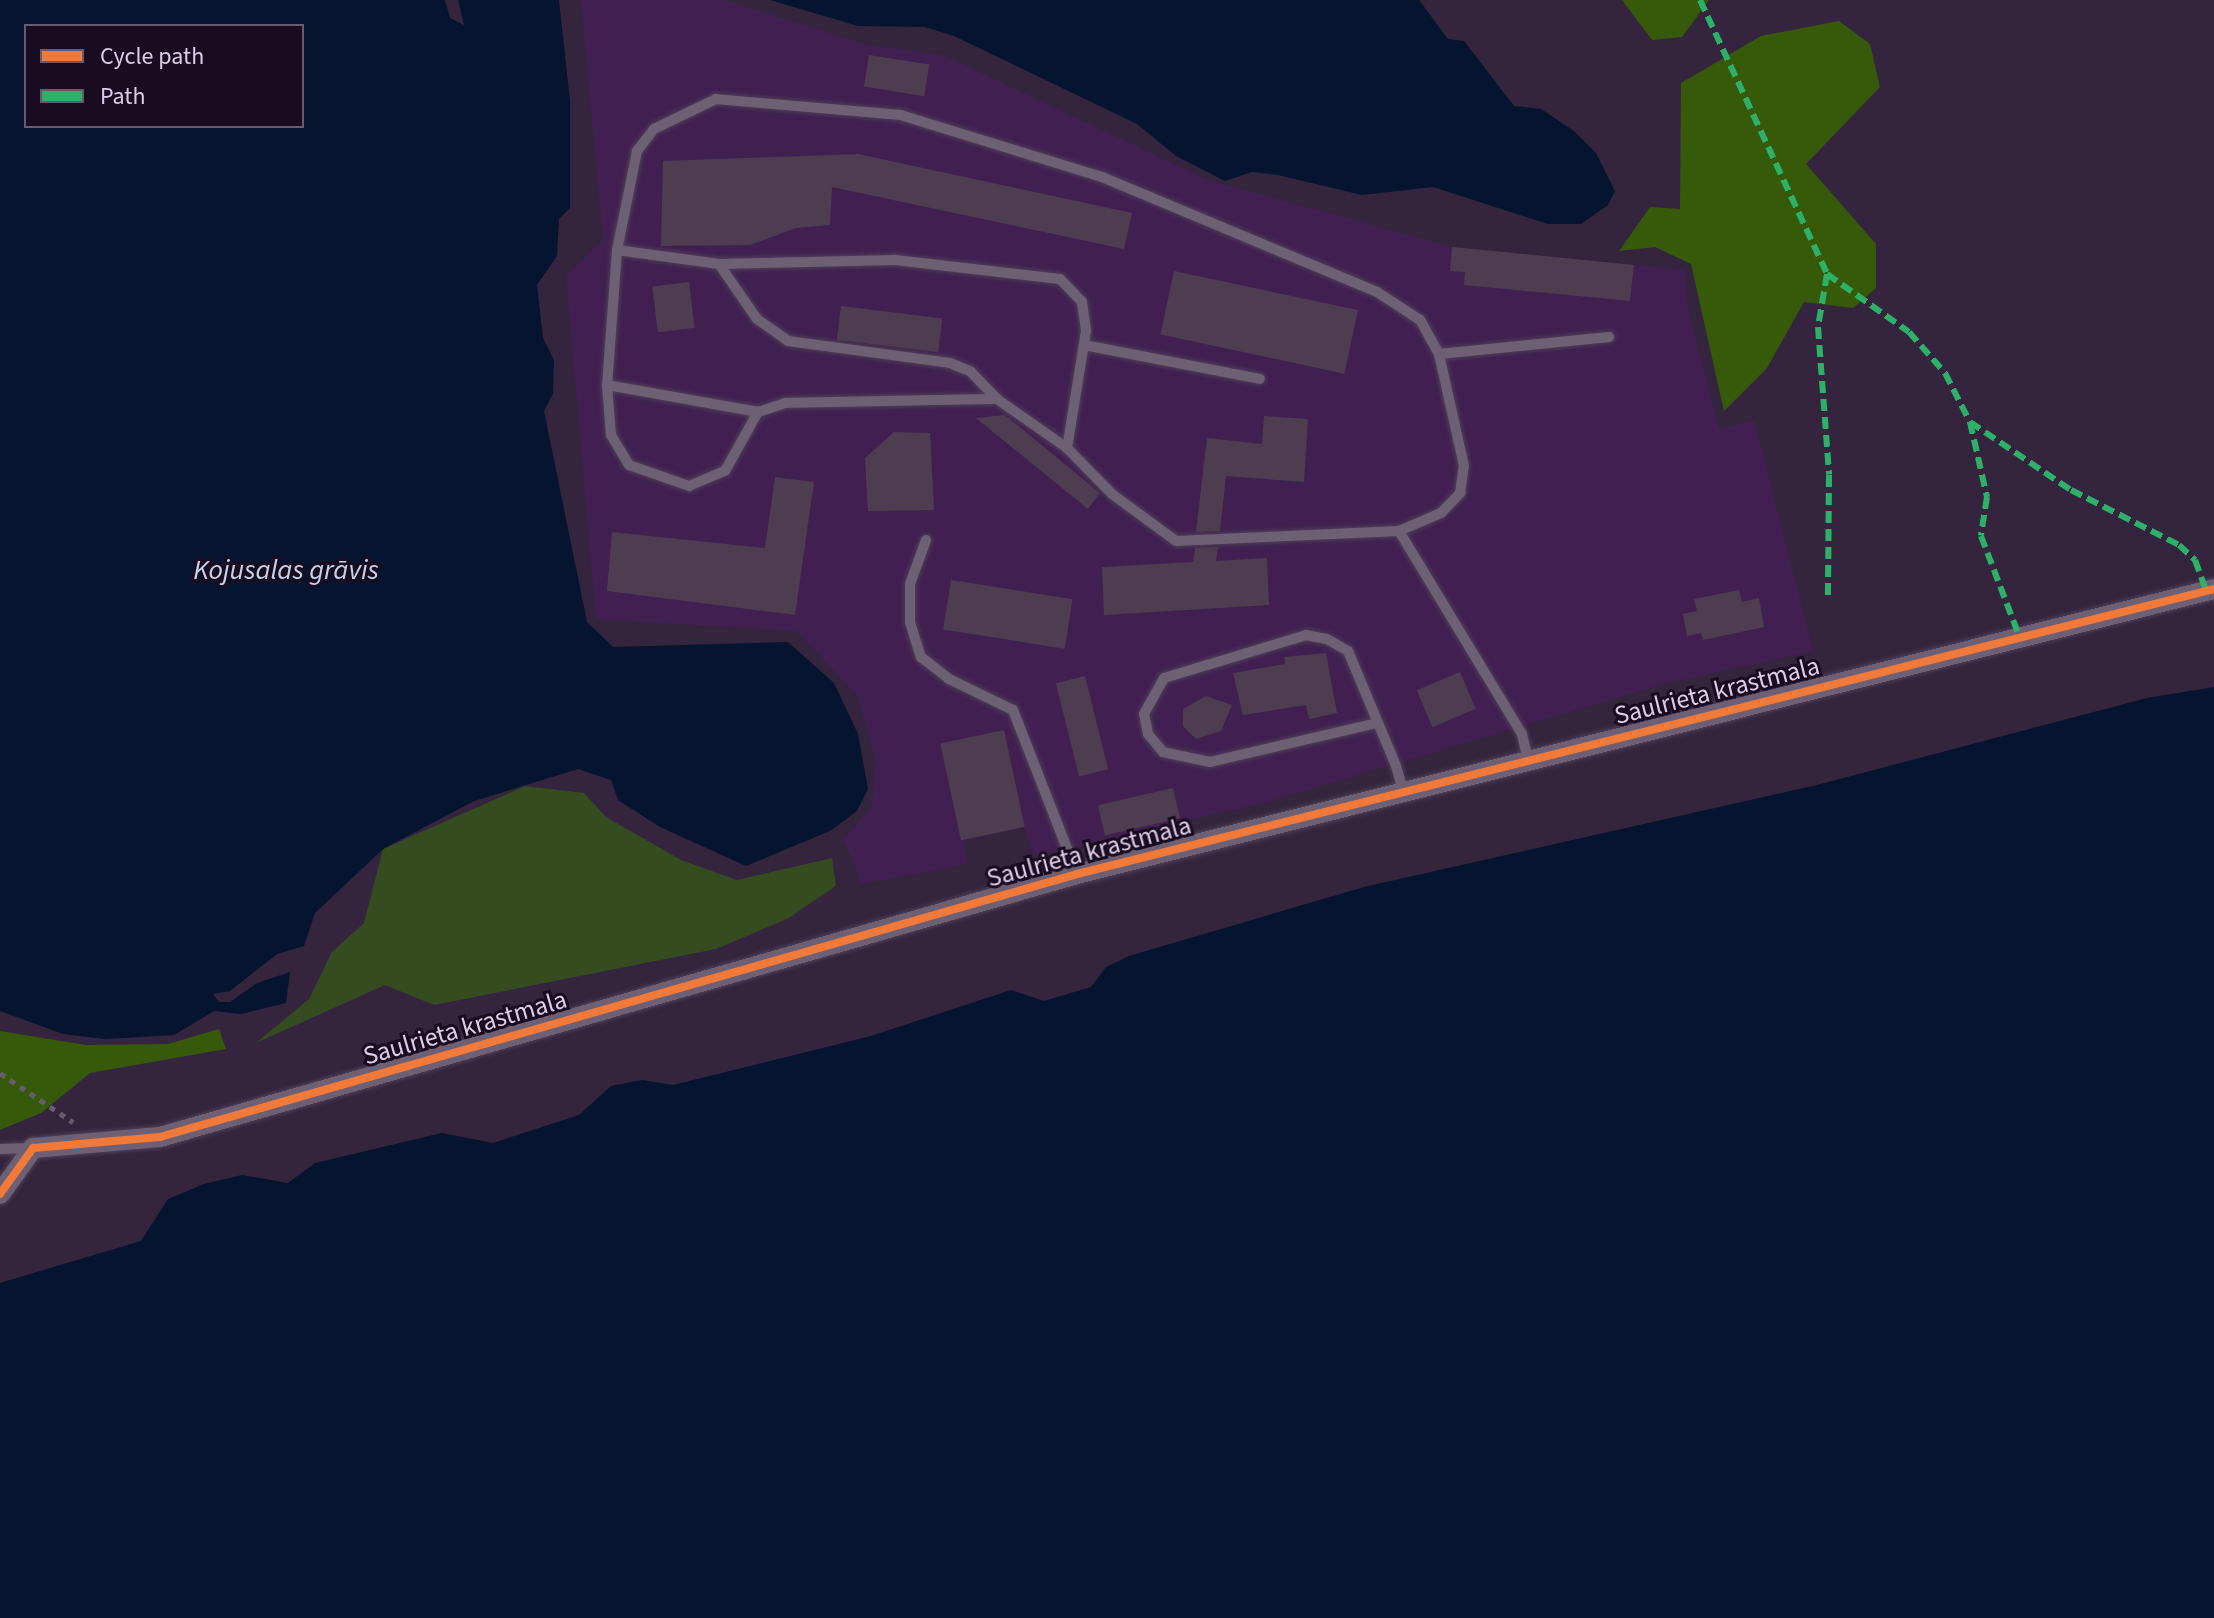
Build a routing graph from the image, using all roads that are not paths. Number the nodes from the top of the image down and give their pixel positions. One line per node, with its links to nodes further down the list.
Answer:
1 (617, 250): 2 (lane); 5 (lane); 7 (lane)
2 (719, 264): 4 (lane); 8 (lane)
3 (1609, 337): 5 (lane)
4 (1084, 345): 6 (lane); 10 (lane)
5 (1439, 354): 11 (lane)
6 (1260, 379)
7 (607, 385): 9 (lane); 9 (lane)
8 (997, 399): 9 (lane); 10 (lane)
9 (758, 412)
10 (1067, 448): 11 (lane)
11 (1399, 531): 15 (lane)
12 (926, 540): 17 (lane)
13 (2214, 589): 15 (street, Saulrieta krastmala)
14 (1377, 723): 14 (lane); 16 (lane)
15 (1528, 759): 16 (street, Saulrieta krastmala)
16 (1403, 790): 17 (street, Saulrieta krastmala)
17 (1077, 874): 18 (street, Saulrieta krastmala)
18 (33, 1148): 19 (lane); 20 (street)
19 (0, 1149)
20 (0, 1194)

